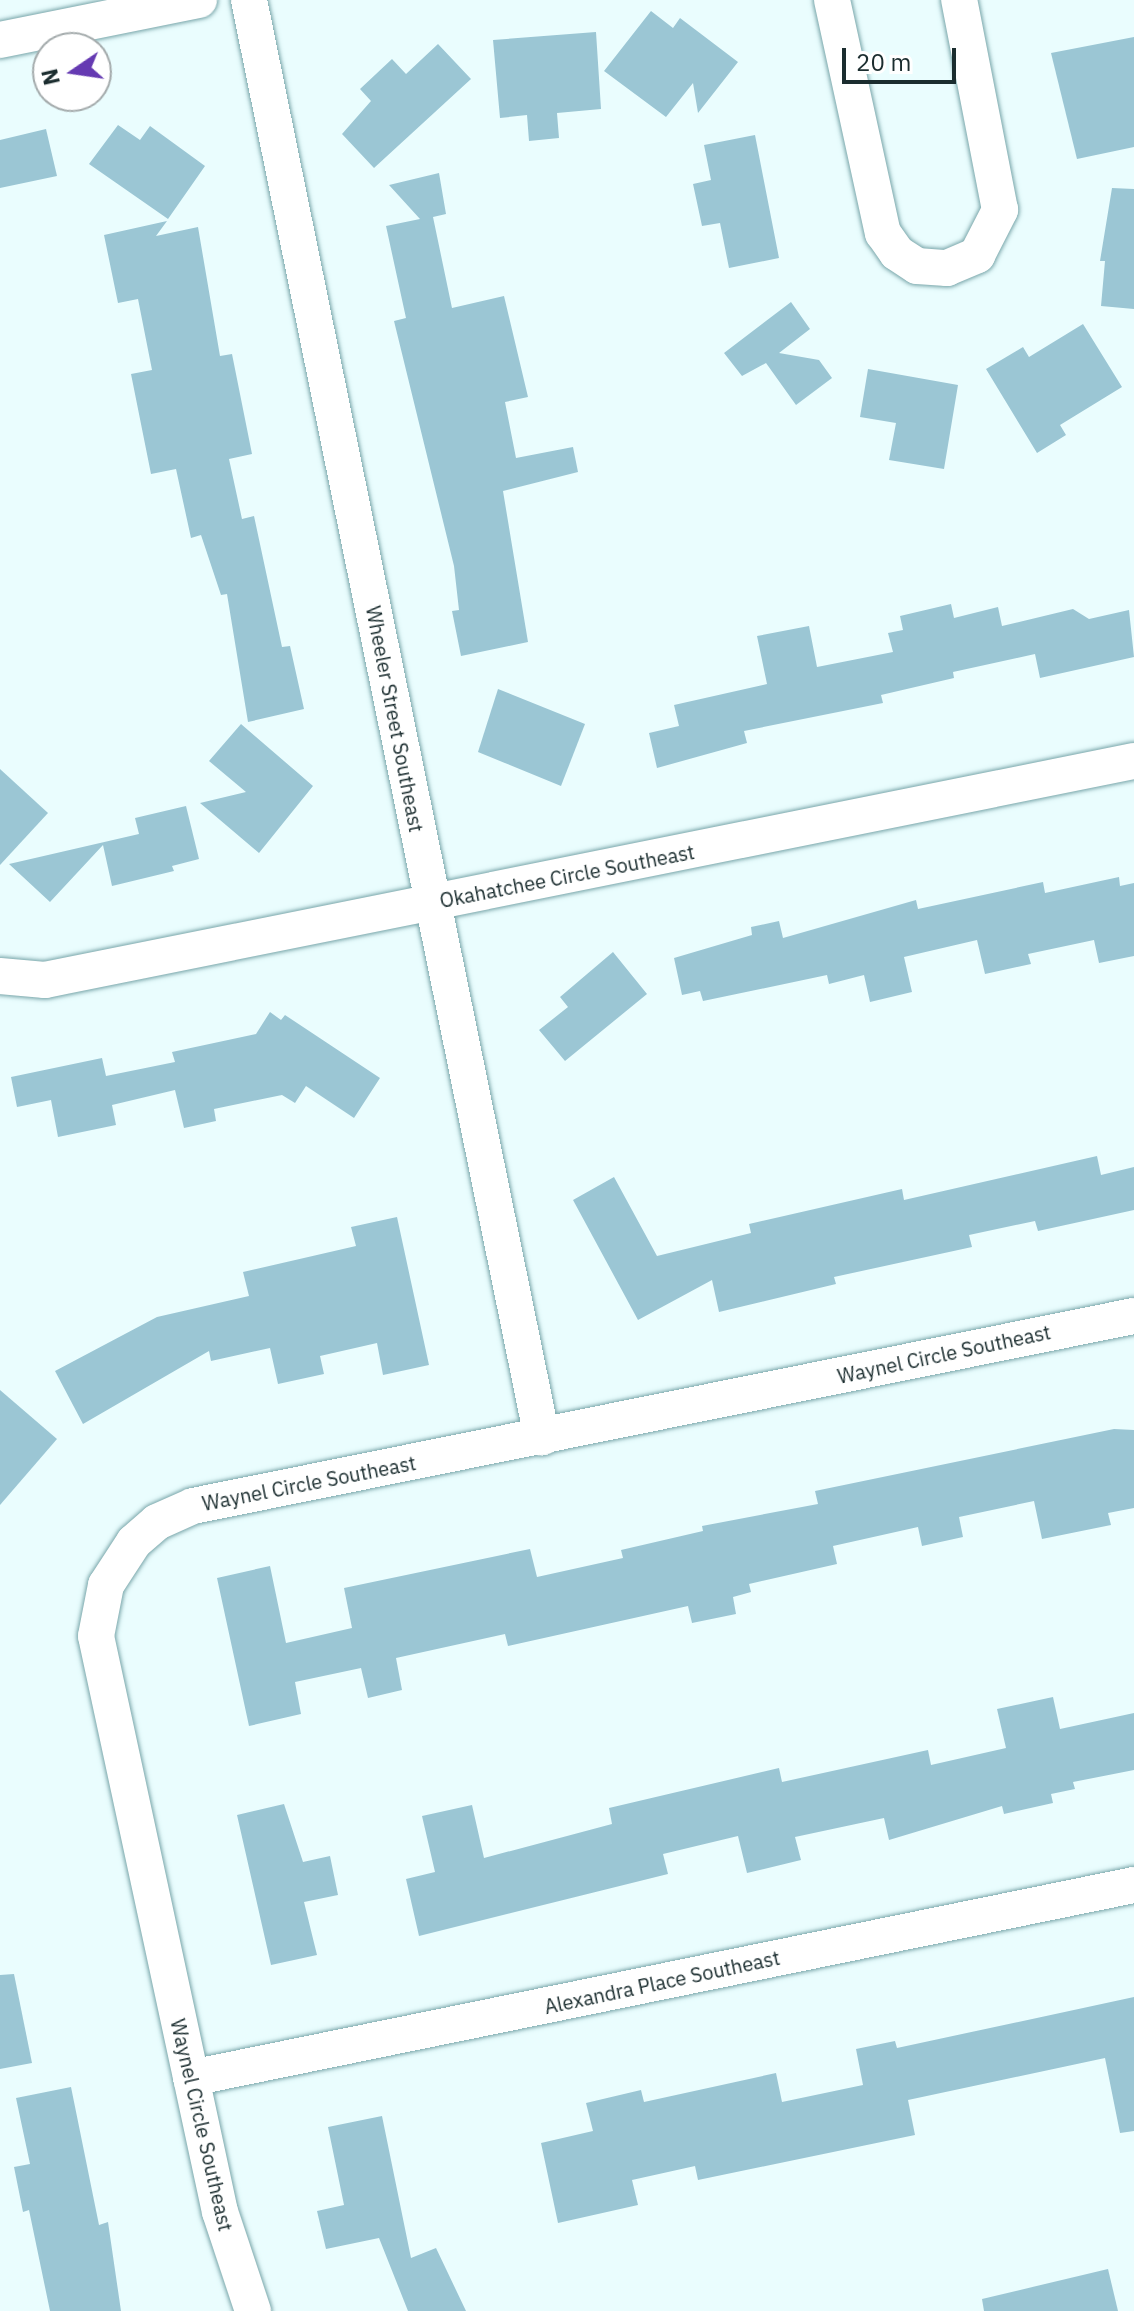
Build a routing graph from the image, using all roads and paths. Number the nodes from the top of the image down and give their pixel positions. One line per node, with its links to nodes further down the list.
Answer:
1 (199, 0): 5 (street)
2 (249, 0): 7 (street, Wheeler Street Southeast)
3 (832, 0): 4 (street)
4 (959, 0)
5 (0, 40)
6 (1134, 761): 7 (street, Okahatchee Circle Southeast)
7 (433, 903): 8 (street, Okahatchee Circle Southeast); 10 (street, Wheeler Street Southeast)
8 (0, 976)
9 (1134, 1316): 10 (street, Waynel Circle Southeast)
10 (542, 1437): 12 (street, Waynel Circle Southeast)
11 (1134, 1885): 12 (street, Alexandra Place Southeast)
12 (191, 2078): 13 (street, Waynel Circle Southeast)
13 (253, 2311)

